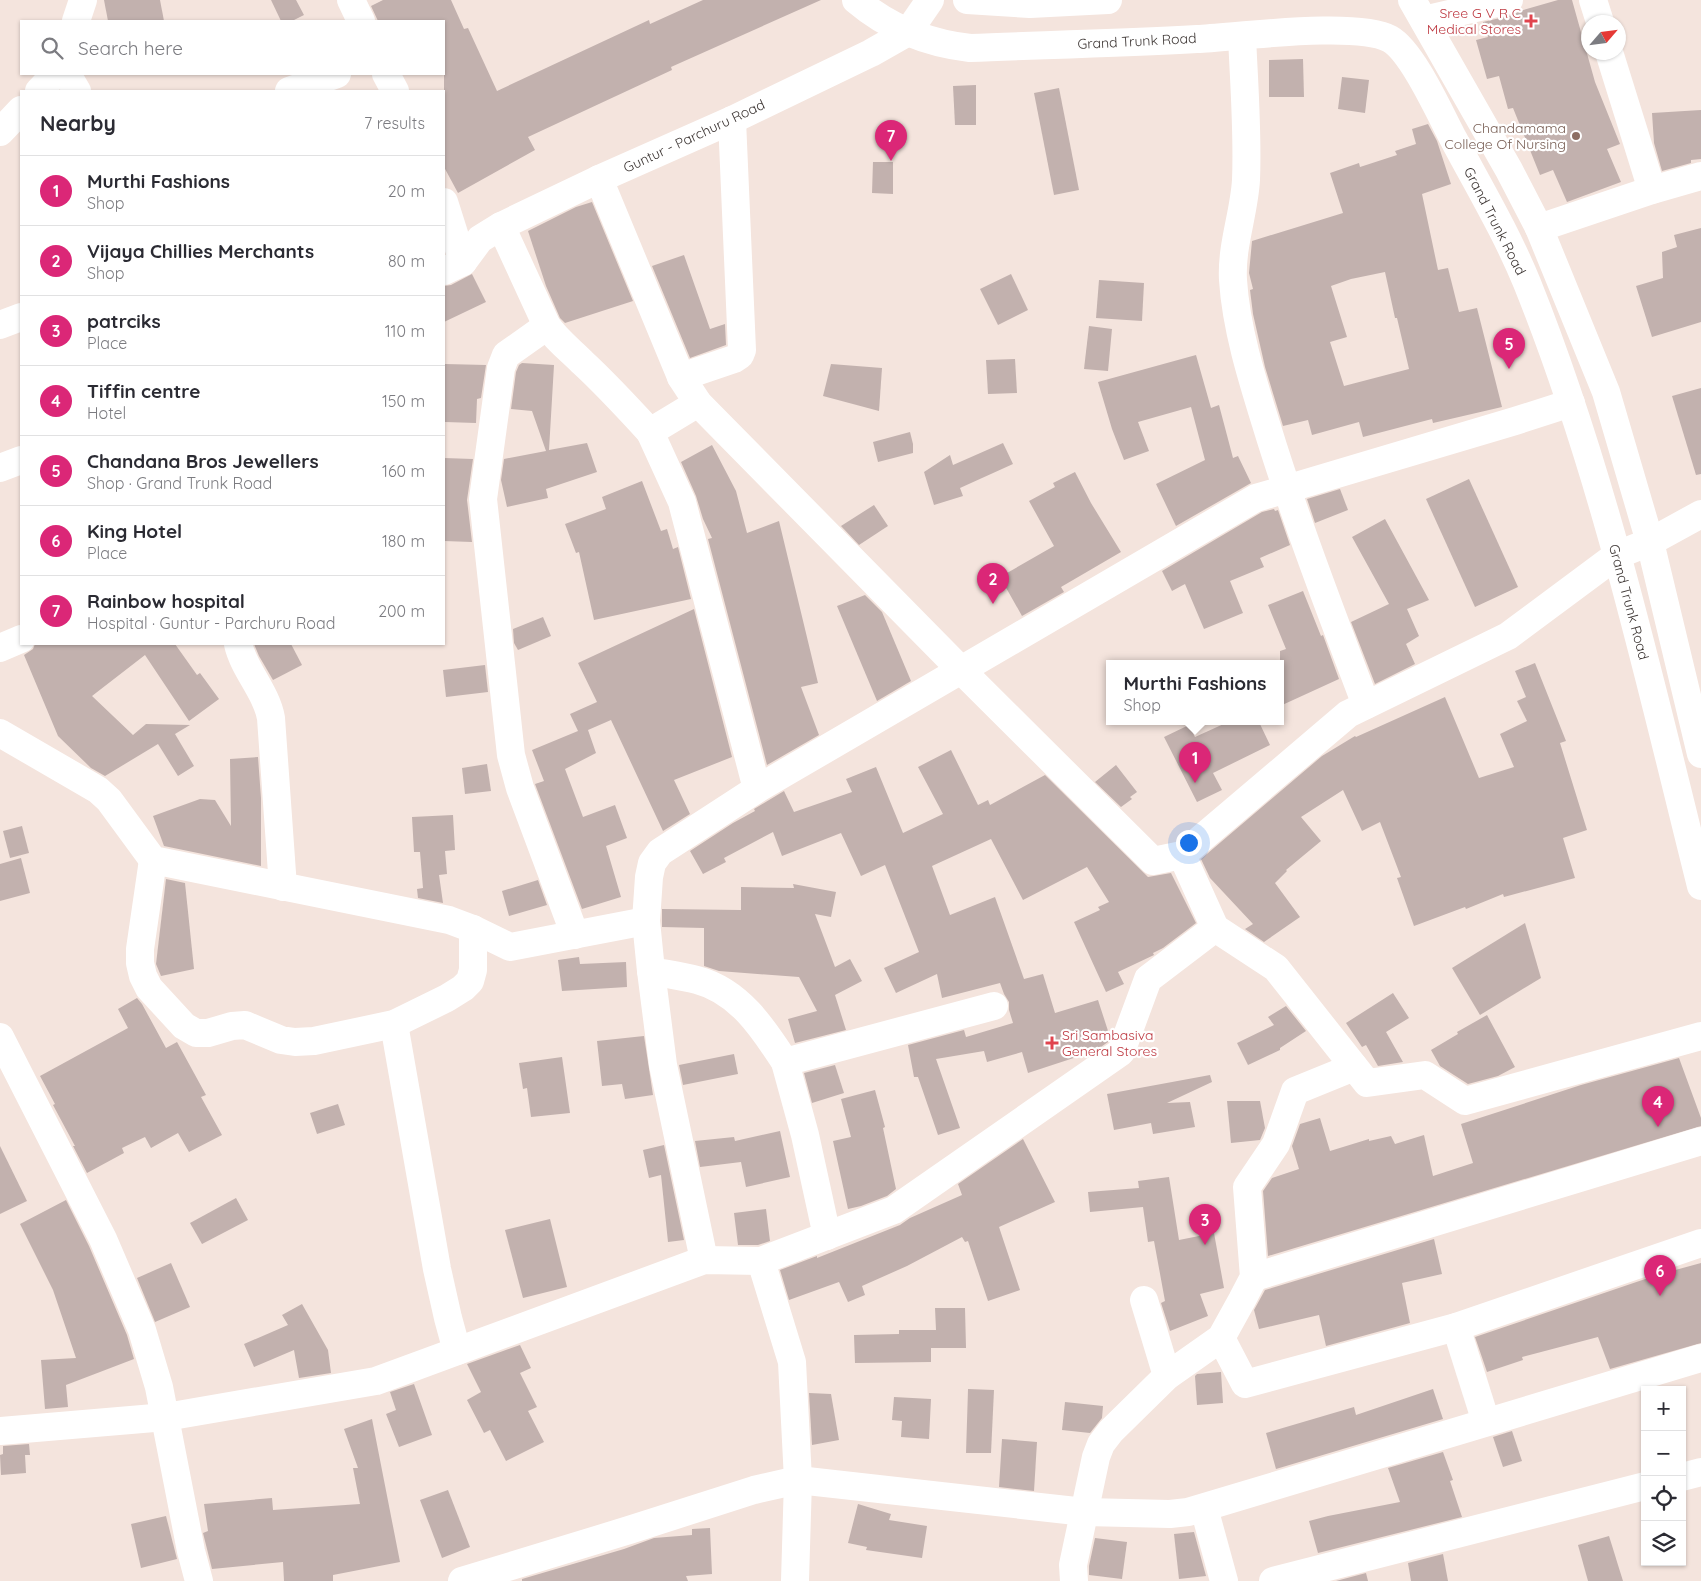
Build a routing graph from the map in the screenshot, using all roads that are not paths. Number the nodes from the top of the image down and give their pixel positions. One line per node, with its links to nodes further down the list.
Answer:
1 (83, 0): 11 (street)
2 (351, 0): 12 (street)
3 (856, 0): 13 (street, Grand Trunk Road)
4 (930, 0): 13 (street)
5 (967, 0): 6 (street)
6 (1108, 0)
7 (1509, 0): 9 (street)
8 (1593, 0): 10 (street)
9 (1418, 10): 31 (street)
10 (1598, 15)
11 (76, 20)
12 (361, 20)
13 (908, 32): 14 (street, Grand Trunk Road); 25 (street, Guntur - Parchuru Road)
14 (1242, 36): 38 (street, Grand Trunk Road); 40 (street)
15 (1611, 60): 29 (street)
16 (54, 75): 20 (street)
17 (68, 75): 21 (street)
18 (333, 75): 22 (street)
19 (387, 75): 23 (street)
20 (40, 90)
21 (76, 90)
22 (292, 90)
23 (394, 90)
24 (20, 111): 26 (street)
25 (732, 120): 28 (street, Guntur - Parchuru Road); 36 (street)
26 (0, 132)
27 (1701, 176): 29 (street)
28 (599, 179): 32 (street, Guntur - Parchuru Road); 36 (street)
29 (1652, 190): 31 (street)
30 (445, 204): 32 (street)
31 (1539, 228): 42 (street)
32 (465, 248): 35 (street)
33 (20, 317): 34 (street)
34 (0, 325)
35 (547, 326): 39 (street); 59 (street)
36 (681, 377): 37 (street)
37 (698, 403): 39 (street); 47 (street)
38 (1571, 403): 40 (street); 43 (street, Grand Trunk Road)
39 (650, 432): 51 (street)
40 (1286, 490): 47 (street); 48 (street)
41 (1701, 514): 42 (street)
42 (1650, 542): 43 (street); 50 (street)
43 (1617, 555): 48 (street); 54 (street, Grand Trunk Road)
44 (20, 639): 46 (street)
45 (238, 645): 55 (street)
46 (0, 648)
47 (961, 670): 51 (street); 52 (street)
48 (1366, 705): 52 (street)
49 (0, 733): 53 (street)
50 (1701, 754)
51 (757, 789): 56 (street)
52 (1182, 855): 57 (street)
53 (153, 860): 55 (street); 62 (street)
54 (1701, 886)
55 (283, 887): 58 (street)
56 (646, 921): 59 (street); 60 (street)
57 (1215, 928): 66 (street); 68 (street)
58 (473, 929): 59 (street); 62 (street)
59 (575, 935)
60 (651, 971): 65 (street); 70 (street)
61 (994, 1006): 65 (street)
62 (394, 1024): 76 (street)
63 (1701, 1036): 66 (street)
64 (0, 1037): 79 (street)
65 (785, 1062): 68 (street)
66 (1354, 1067): 72 (street)
67 (1701, 1141): 72 (street)
68 (828, 1236): 71 (street)
69 (1701, 1243): 74 (street)
70 (704, 1260): 71 (street); 76 (street)
71 (761, 1261): 84 (street)
72 (1254, 1277): 75 (street)
73 (1144, 1300): 78 (street)
74 (1456, 1326): 75 (street); 80 (street)
75 (1221, 1338): 78 (street)
76 (457, 1351): 79 (street)
77 (1701, 1358): 80 (street)
78 (1167, 1376): 87 (street)
79 (166, 1417): 81 (street); 89 (street)
80 (1486, 1422): 86 (street)
81 (0, 1431)
82 (1701, 1472): 83 (street)
83 (1686, 1476)
84 (798, 1480): 87 (street); 88 (street); 90 (street)
85 (1641, 1487): 93 (street)
86 (1204, 1508): 87 (street); 92 (street)
87 (1085, 1512): 91 (street)
88 (473, 1580)
89 (199, 1581)
90 (795, 1581)
91 (1074, 1581)
92 (1224, 1581)
93 (1273, 1581)

